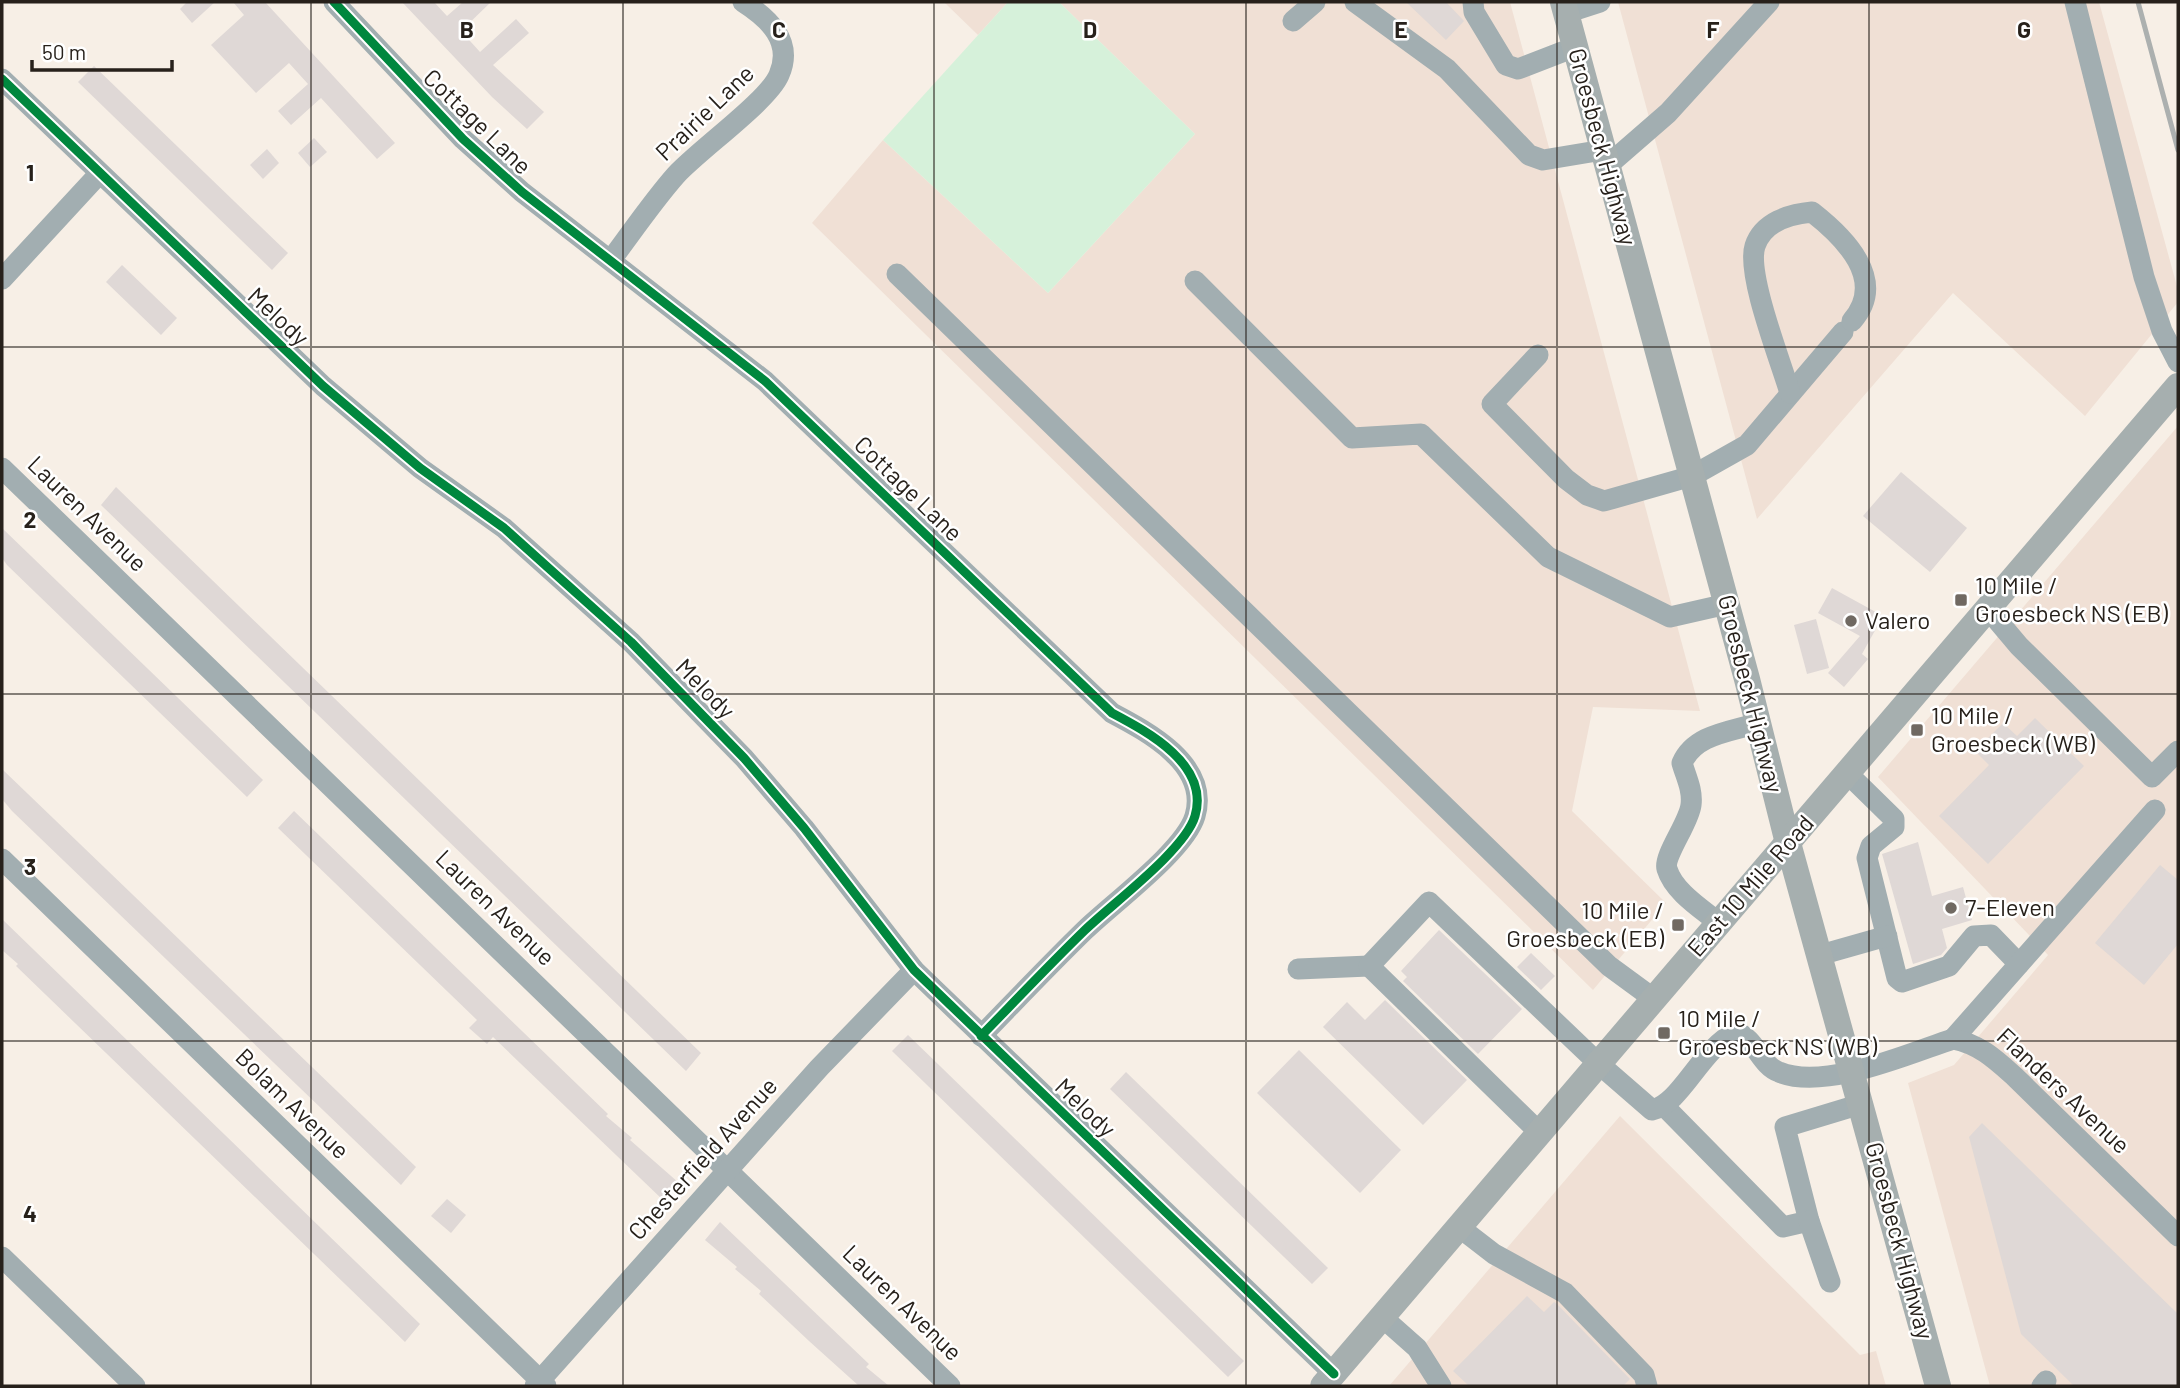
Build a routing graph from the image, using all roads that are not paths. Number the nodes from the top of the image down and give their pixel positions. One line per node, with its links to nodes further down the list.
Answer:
1 (334, 2): 15 (street, Cottage Lane)
2 (743, 2): 15 (street, Prairie Lane)
3 (1315, 2): 10 (street)
4 (1356, 2): 13 (street)
5 (1473, 2): 11 (street)
6 (1600, 2): 9 (street)
7 (1769, 2): 13 (street)
8 (2076, 2): 20 (street)
9 (1564, 8): 11 (main road, Groesbeck Highway)
10 (1293, 21)
11 (1575, 47): 13 (main road, Groesbeck Highway)
12 (2, 79): 14 (street, Melody)
13 (1605, 158): 24 (main road, Groesbeck Highway)
14 (99, 174): 17 (street); 39 (street, Melody)
15 (611, 260): 41 (street, Cottage Lane)
16 (897, 274): 40 (street)
17 (2, 279)
18 (1195, 281): 25 (street)
19 (1538, 355): 24 (street)
20 (2178, 362)
21 (1790, 393): 21 (street); 24 (street)
22 (2175, 396): 26 (main road, East 10 Mile Road)
23 (2, 468): 48 (street, Lauren Avenue)
24 (1692, 475): 25 (main road, Groesbeck Highway)
25 (1727, 604): 27 (main road, Groesbeck Highway)
26 (1987, 608): 28 (street); 29 (main road, East 10 Mile Road)
27 (1758, 723): 31 (main road, Groesbeck Highway); 33 (street)
28 (2178, 751)
29 (1847, 773): 31 (main road, East 10 Mile Road); 34 (street)
30 (2155, 810): 36 (street)
31 (1788, 843): 33 (main road, East 10 Mile Road); 35 (main road, Groesbeck Highway)
32 (2, 859): 56 (street, Bolam Avenue)
33 (1719, 923): 40 (main road, East 10 Mile Road)
34 (1887, 936): 35 (street); 36 (street)
35 (1820, 955): 44 (main road, Groesbeck Highway)
36 (2019, 964): 42 (street)
37 (1369, 966): 38 (street); 43 (street); 47 (street)
38 (1298, 969)
39 (914, 970): 41 (street, Melody); 48 (street, Chesterfield Avenue)
40 (1654, 999): 43 (main road, East 10 Mile Road)
41 (981, 1036): 55 (street, Melody)
42 (1953, 1039): 44 (street); 51 (street, Flanders Avenue)
43 (1599, 1064): 46 (street); 47 (main road, East 10 Mile Road)
44 (1853, 1073): 45 (main road, Groesbeck Highway); 46 (street)
45 (1861, 1104): 49 (street); 61 (main road, Groesbeck Highway)
46 (1665, 1107): 49 (street)
47 (1540, 1133): 50 (main road, East 10 Mile Road)
48 (729, 1171): 56 (street, Chesterfield Avenue); 58 (street, Lauren Avenue)
49 (1809, 1221): 53 (street)
50 (1459, 1227): 54 (main road, East 10 Mile Road); 60 (street)
51 (2178, 1236)
52 (2, 1257): 57 (street)
53 (1830, 1283)
54 (1382, 1317): 55 (main road, East 10 Mile Road); 59 (street)
55 (1329, 1380)
56 (540, 1384)
57 (135, 1386)
58 (950, 1386)
59 (1441, 1386)
60 (1647, 1386)
61 (1938, 1386)

